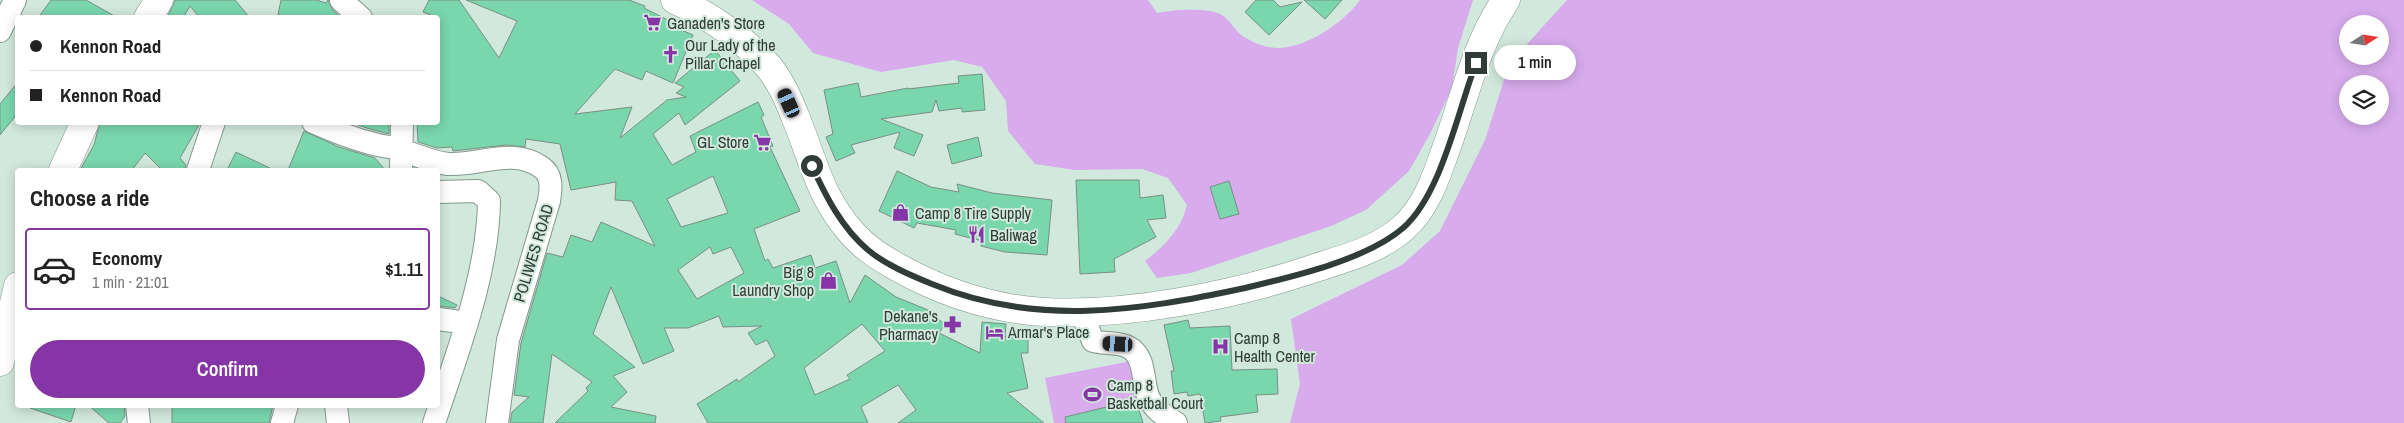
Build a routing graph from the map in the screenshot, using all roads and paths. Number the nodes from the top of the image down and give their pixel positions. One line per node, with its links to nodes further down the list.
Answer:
1 (14, 0): 8 (street)
2 (159, 0): 6 (highway)
3 (341, 0): 7 (street)
4 (674, 0): 18 (highway)
5 (1506, 0): 18 (highway)
6 (150, 15)
7 (358, 15)
8 (0, 31)
9 (84, 125): 14 (highway)
10 (213, 125): 15 (street)
11 (321, 125): 13 (street, POLIWES ROAD)
12 (402, 125): 13 (street)
13 (402, 160): 31 (street, POLIWES ROAD)
14 (63, 168)
15 (199, 168)
16 (440, 192): 20 (street)
17 (15, 299): 21 (highway)
18 (1081, 311): 32 (street)
19 (440, 319): 20 (street)
20 (467, 323): 22 (street)
21 (0, 362)
22 (440, 405)
23 (137, 408): 27 (street)
24 (286, 408): 28 (street)
25 (336, 408): 29 (street)
26 (439, 408): 30 (street)
27 (139, 423)
28 (282, 423)
29 (338, 423)
30 (434, 423)
31 (497, 423)
32 (1176, 423)

